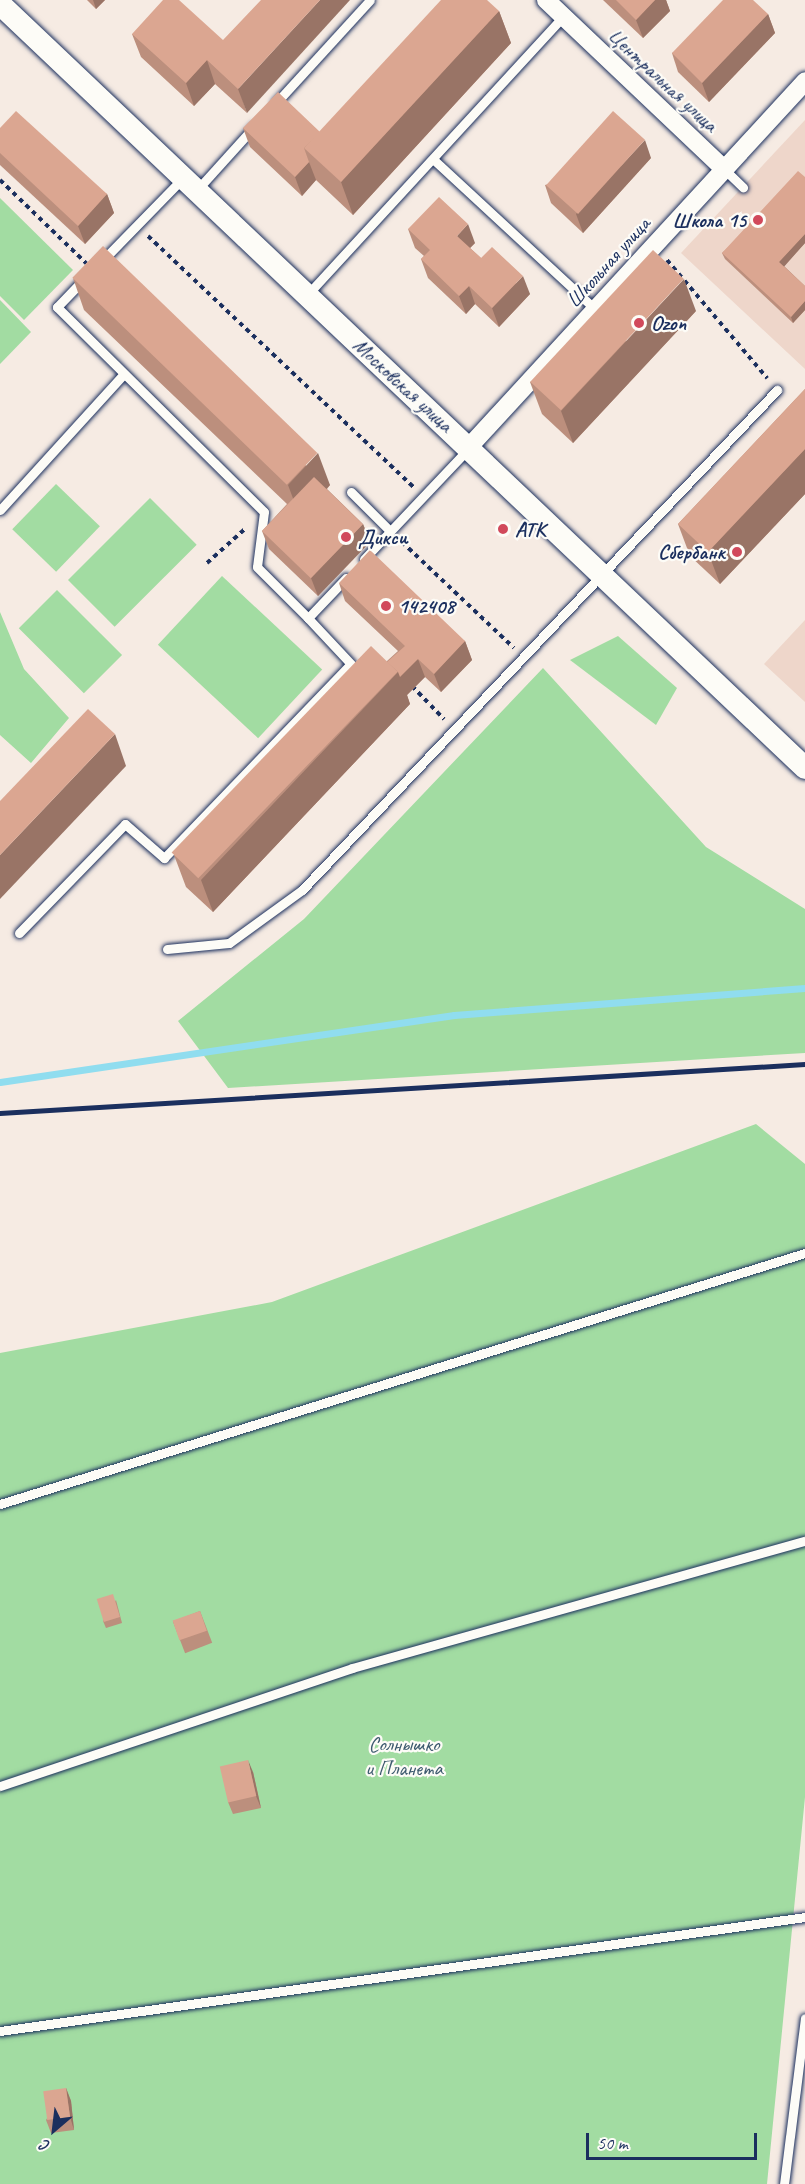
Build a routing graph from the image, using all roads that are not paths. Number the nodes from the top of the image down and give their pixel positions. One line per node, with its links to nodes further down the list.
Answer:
1 (370, 0): 8 (lane)
2 (546, 0): 4 (street, Центральная улица)
3 (0, 4): 8 (street, Московская улица)
4 (563, 17): 6 (lane); 7 (street, Центральная улица)
5 (805, 81): 7 (street, Школьная улица)
6 (434, 160): 10 (lane); 11 (lane)
7 (723, 168): 9 (lane); 11 (street, Школьная улица)
8 (189, 185): 10 (street, Московская улица); 12 (lane)
9 (743, 187)
10 (307, 295): 14 (street, Московская улица)
11 (596, 309): 14 (street, Школьная улица)
12 (122, 376): 16 (lane); 19 (lane)
13 (777, 390): 18 (lane)
14 (469, 447): 17 (lane); 18 (street, Московская улица)
15 (351, 492): 17 (lane)
16 (0, 510)
17 (390, 531): 19 (lane)
18 (601, 579): 20 (street, Московская улица); 22 (lane)
19 (308, 618): 21 (lane)
20 (805, 768)
21 (19, 933)
22 (167, 949)
23 (805, 1253): 24 (lane)
24 (0, 1504)
25 (805, 1540): 26 (lane)
26 (0, 1786)
27 (805, 1917): 29 (lane)
28 (805, 2018): 30 (lane)
29 (0, 2031)
30 (784, 2184)

